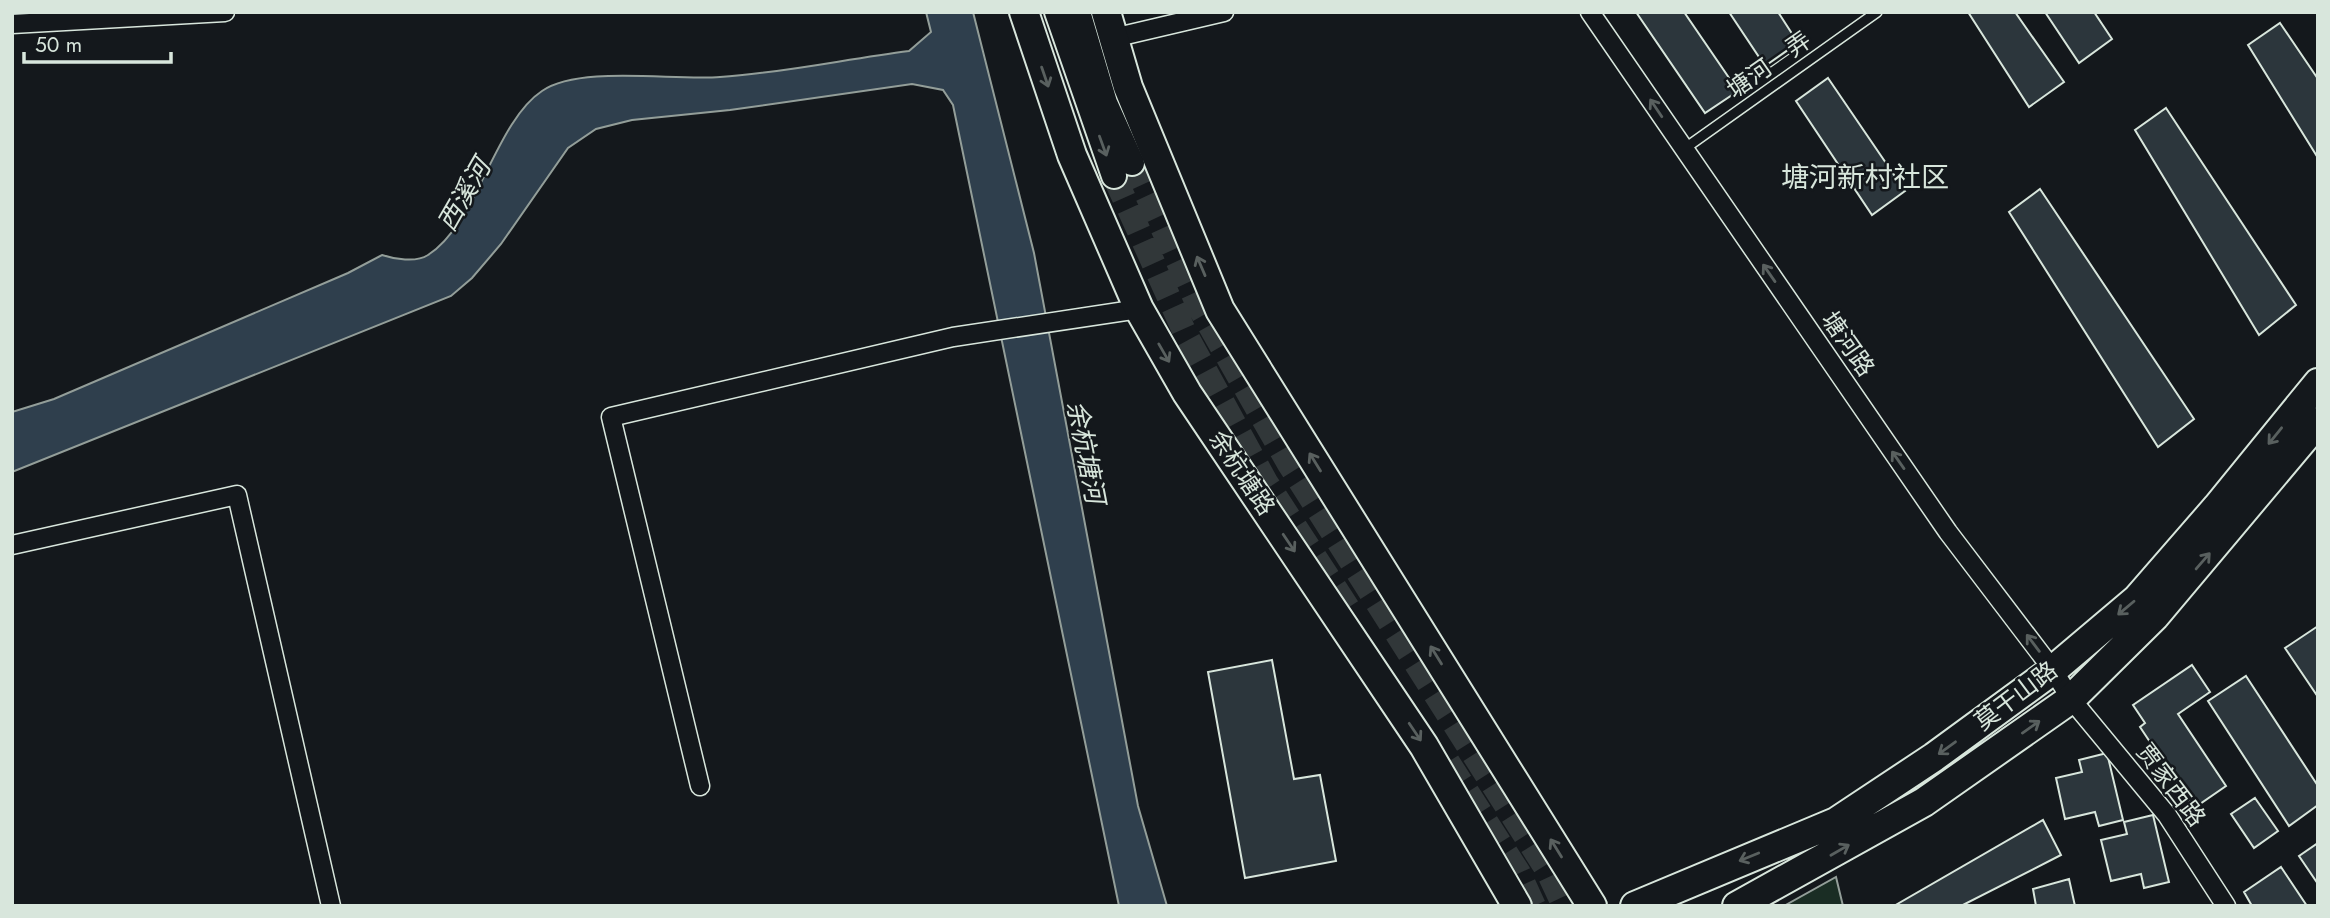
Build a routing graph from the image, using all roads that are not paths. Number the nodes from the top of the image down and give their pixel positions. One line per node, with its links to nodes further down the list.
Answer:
1 (225, 12): 8 (street)
2 (1024, 12): 11 (main road, 余杭塘路, one-way to 11)
3 (1056, 12): 4 (main road, one-way to 4)
4 (1078, 12)
5 (1224, 12): 9 (street)
6 (1590, 12): 10 (street, 塘河路, one-way to 6)
7 (1877, 12): 10 (lane, 塘河一弄)
8 (12, 24)
9 (1109, 25): 20 (main road, one-way to 9)
10 (1684, 149): 15 (street, 塘河路, one-way to 10)
11 (1139, 309): 17 (street); 19 (main road, 余杭塘路, one-way to 19)
12 (2318, 383): 15 (main road, 莫干山路, one-way to 15)
13 (2318, 422): 16 (main road, 莫干山路, one-way to 13)
14 (12, 544): 18 (street)
15 (2053, 670): 16 (street, 塘河路); 21 (main road, 莫干山路, one-way to 21)
16 (2071, 699): 22 (main road, 莫干山路, one-way to 16); 23 (street, 贾家西路)
17 (700, 786)
18 (331, 906)
19 (1517, 906)
20 (1592, 906)
21 (1635, 906)
22 (1737, 906)
23 (2225, 906)

